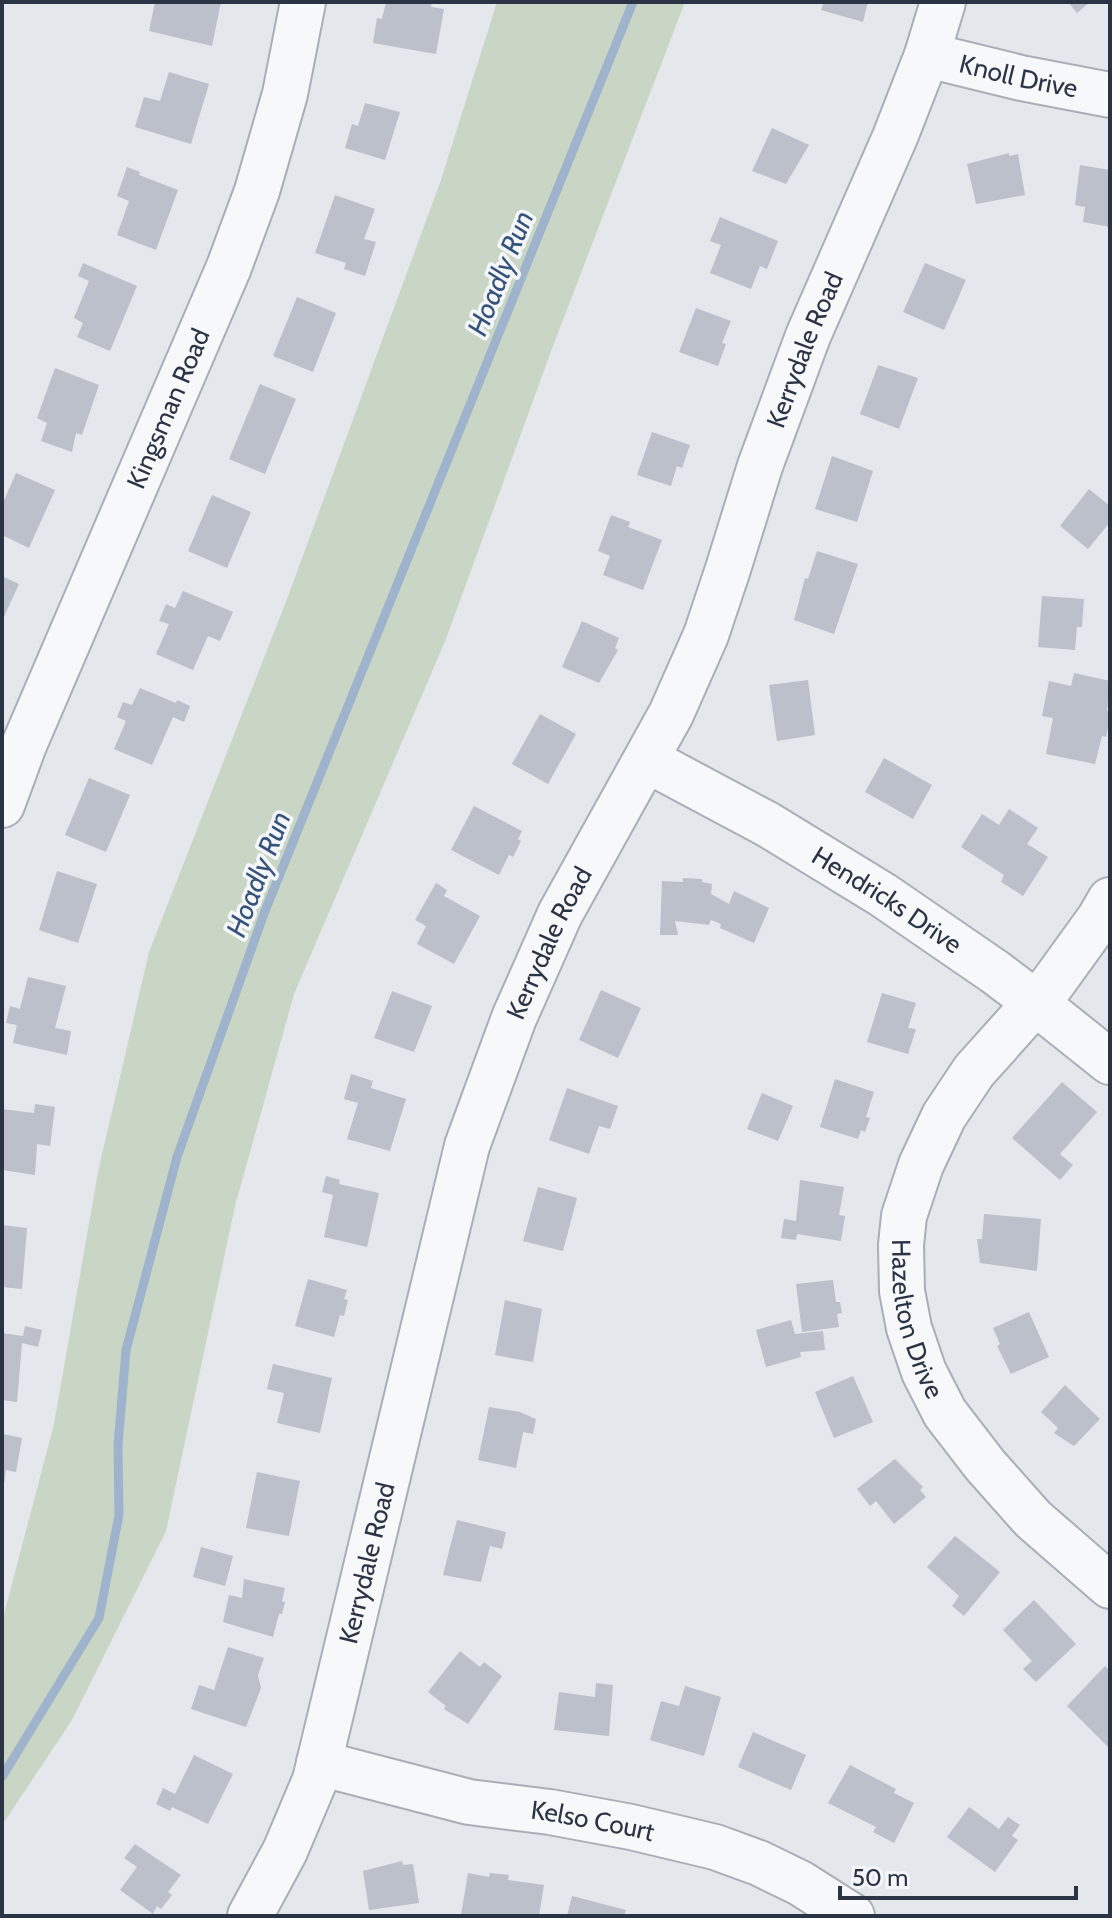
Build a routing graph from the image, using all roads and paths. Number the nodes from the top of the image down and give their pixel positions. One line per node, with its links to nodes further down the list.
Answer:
1 (303, 2): 6 (street, Kingsman Road)
2 (943, 2): 3 (street, Kerrydale Road)
3 (927, 55): 4 (street, Knoll Drive); 5 (street, Kerrydale Road)
4 (1110, 95)
5 (647, 760): 8 (street, Hendricks Drive); 11 (street, Kerrydale Road)
6 (2, 805)
7 (1110, 900): 8 (street, Hazelton Drive)
8 (1036, 1003): 9 (street, Hendricks Drive); 10 (street, Hazelton Drive)
9 (1110, 1062)
10 (1110, 1586)
11 (319, 1763): 12 (street, Kerrydale Road); 13 (street, Kelso Court)
12 (250, 1916)
13 (852, 1916)

